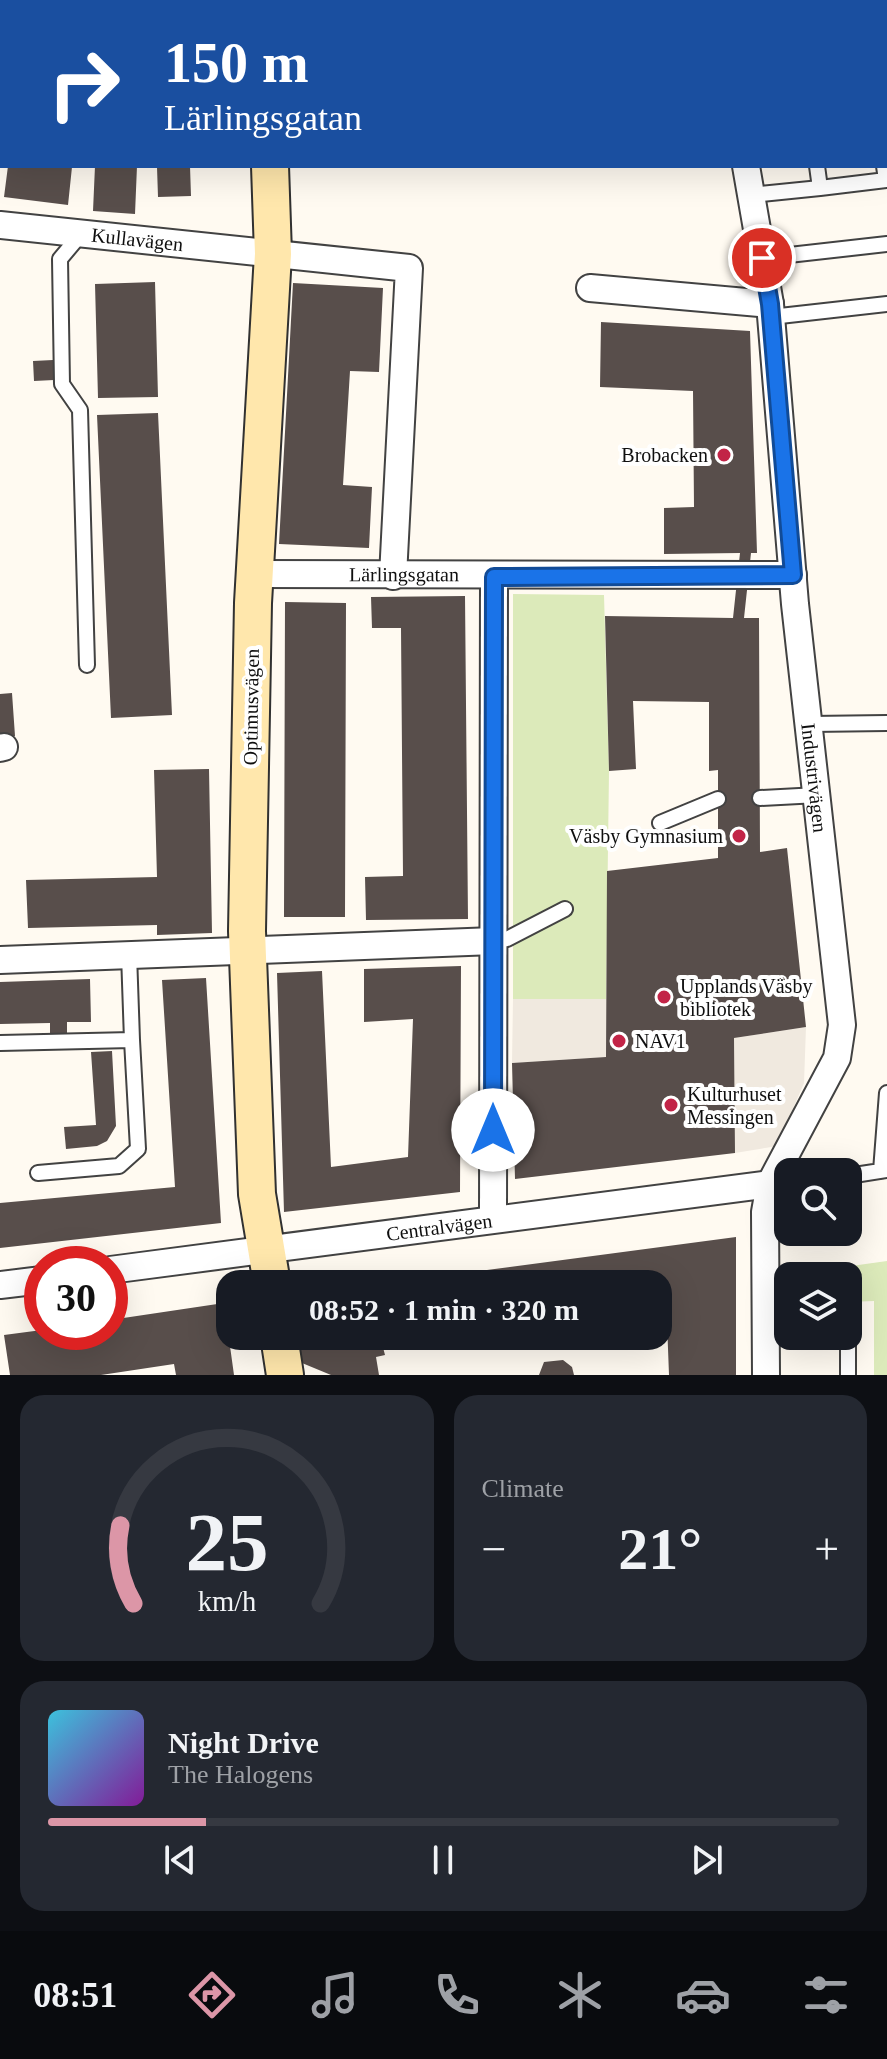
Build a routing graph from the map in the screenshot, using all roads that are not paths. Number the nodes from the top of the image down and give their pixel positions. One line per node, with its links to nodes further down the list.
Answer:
1 (270, 168): 10 (street, Optimusvägen)
2 (746, 168): 6 (street, Industrivägen)
3 (817, 168): 5 (lane)
4 (884, 168): 5 (lane)
5 (820, 188): 6 (lane)
6 (751, 195): 11 (street, Industrivägen)
7 (0, 225): 8 (street, Kullavägen)
8 (81, 234): 10 (street, Kullavägen); 19 (lane)
9 (887, 244): 11 (lane)
10 (273, 254): 15 (street, Optimusvägen); 17 (street, Kullavägen)
11 (762, 258): 14 (street, Industrivägen)
12 (590, 288): 14 (street)
13 (887, 304): 14 (lane)
14 (770, 310): 16 (street, Industrivägen)
15 (256, 574): 17 (street, Lärlingsgatan); 28 (street, Optimusvägen)
16 (793, 575): 18 (street, Lärlingsgatan); 21 (street, Industrivägen)
17 (393, 576): 18 (street, Lärlingsgatan)
18 (494, 577): 27 (street)
19 (87, 665)
20 (887, 723): 21 (lane)
21 (811, 724): 22 (street, Industrivägen)
22 (818, 795): 23 (lane); 34 (street, Industrivägen)
23 (760, 798)
24 (718, 799): 25 (lane)
25 (660, 823)
26 (565, 909): 27 (lane)
27 (494, 941): 28 (street); 40 (street)
28 (248, 950): 29 (street); 41 (street, Optimusvägen)
29 (129, 954): 30 (street); 31 (lane)
30 (0, 960)
31 (132, 1040): 32 (lane); 36 (lane)
32 (0, 1043)
33 (887, 1093): 35 (lane)
34 (791, 1158)
35 (884, 1171): 37 (lane)
36 (38, 1173)
37 (862, 1174)
38 (774, 1184): 40 (street, Centralvägen)
39 (774, 1193): 46 (street, Industrivägen)
40 (493, 1218): 41 (street, Centralvägen)
41 (266, 1249): 42 (street, Centralvägen); 43 (street, Optimusvägen)
42 (128, 1268)
43 (270, 1270)
44 (24, 1282): 45 (street)
45 (0, 1285)
46 (774, 1292)
47 (774, 1334): 51 (street, Industrivägen)
48 (281, 1350): 50 (street)
49 (848, 1350): 52 (lane)
50 (285, 1375)
51 (766, 1375)
52 (848, 1375)

